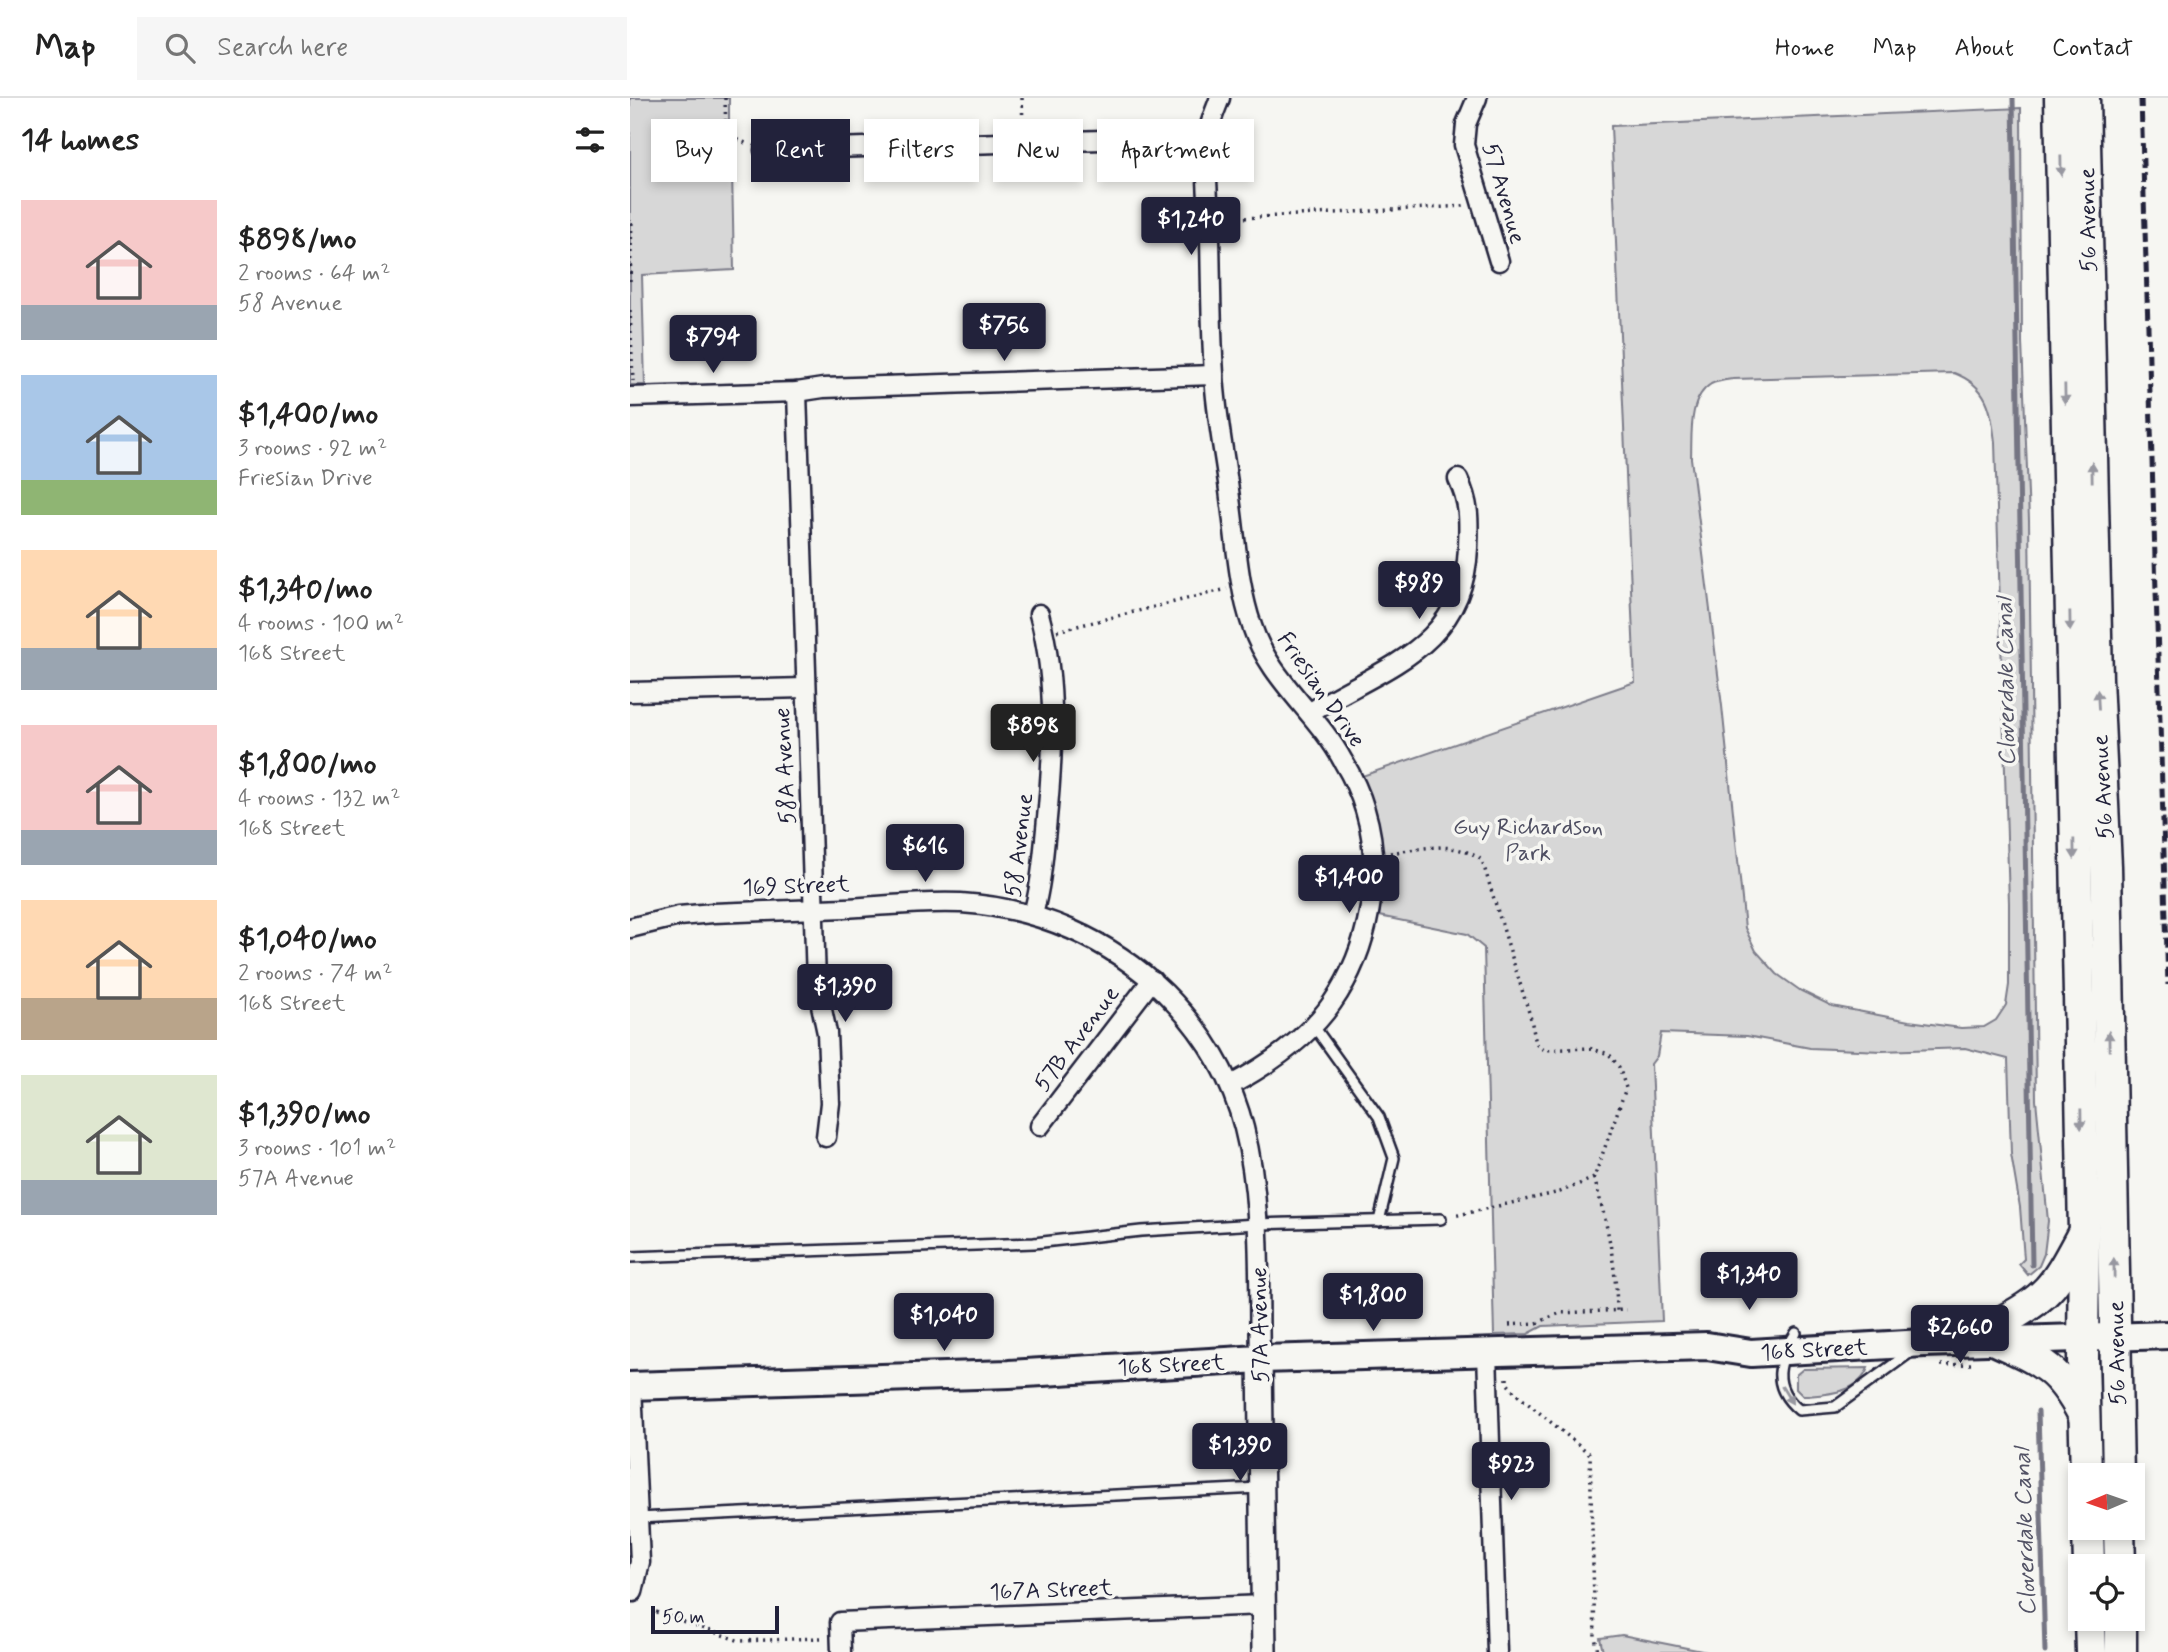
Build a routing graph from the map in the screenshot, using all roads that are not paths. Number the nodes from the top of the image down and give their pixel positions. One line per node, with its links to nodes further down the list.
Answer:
1 (1220, 98): 5 (street, Friesian Drive)
2 (1477, 98): 9 (street, 57 Avenue)
3 (2060, 98): 29 (highway, 56 Avenue, one-way to 29)
4 (2084, 98): 33 (highway, 56 Avenue, one-way to 4)
5 (1213, 119)
6 (1097, 140): 7 (street)
7 (850, 147)
8 (1208, 182): 10 (street, Friesian Drive)
9 (1499, 261)
10 (1214, 375): 12 (street); 17 (street, Friesian Drive)
11 (632, 391): 12 (street)
12 (797, 391): 15 (street, 58A Avenue)
13 (1458, 480): 17 (street)
14 (1040, 621): 19 (street, 58 Avenue)
15 (805, 688): 16 (street); 18 (street, 58A Avenue)
16 (630, 692)
17 (1309, 713): 22 (street, Friesian Drive)
18 (813, 909): 19 (street, 169 Street); 20 (street, 169 Street); 25 (street, 58A Avenue)
19 (1033, 915): 21 (street, 169 Street)
20 (630, 928)
21 (1152, 980): 23 (street, 169 Street); 24 (street, 57B Avenue)
22 (1313, 1026): 23 (street, Friesian Drive); 27 (lane)
23 (1231, 1085): 28 (street, 57A Avenue)
24 (1040, 1126)
25 (826, 1137)
26 (1441, 1219): 27 (lane)
27 (1379, 1221): 28 (lane)
28 (1257, 1224): 30 (lane); 39 (street, 57A Avenue)
29 (2084, 1232): 32 (highway, 56 Avenue); 36 (highway)
30 (630, 1256)
31 (2168, 1320): 33 (main road, 168 Street)
32 (2084, 1329): 33 (main road, 168 Street); 36 (main road, 168 Street); 41 (highway, 56 Avenue)
33 (2115, 1329): 34 (main road, 168 Street); 43 (highway, 56 Avenue)
34 (2168, 1335)
35 (1790, 1342): 36 (main road, 168 Street); 37 (main road, 168 Street); 37 (lane, one-way to 37); 38 (main road, 168 Street)
36 (1990, 1342): 37 (main road, 168 Street); 41 (highway)
37 (1924, 1343)
38 (1487, 1353): 39 (main road, 168 Street); 52 (street)
39 (1260, 1359): 40 (main road, 168 Street); 44 (street, 57A Avenue)
40 (631, 1386): 45 (street)
41 (2085, 1417): 42 (highway, 56 Avenue)
42 (2086, 1463)
43 (2118, 1463)
44 (1262, 1488): 45 (lane); 47 (street, 57A Avenue)
45 (638, 1518): 46 (street)
46 (632, 1590)
47 (1264, 1605): 50 (street, 167A Street); 51 (street, 57A Avenue)
48 (2090, 1631): 53 (highway)
49 (2121, 1631): 54 (highway)
50 (841, 1652)
51 (1264, 1652)
52 (1497, 1652)
53 (2091, 1652)
54 (2121, 1652)

